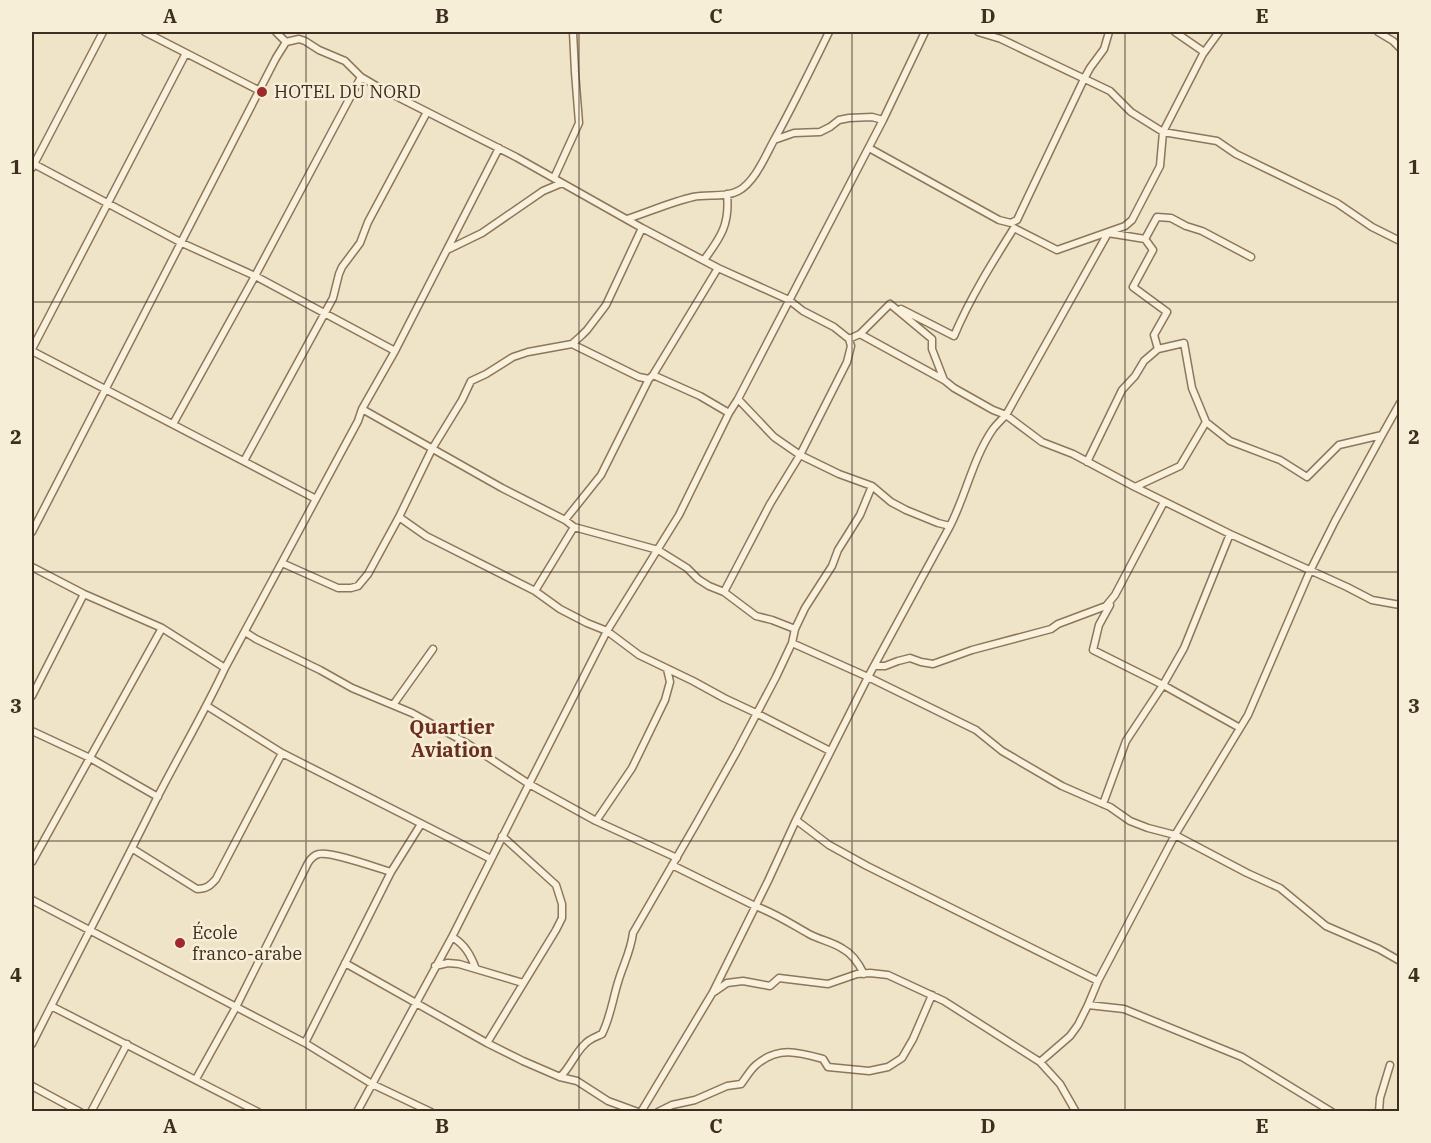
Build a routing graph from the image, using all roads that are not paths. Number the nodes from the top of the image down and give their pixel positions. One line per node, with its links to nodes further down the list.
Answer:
1 (103, 32): 25 (street)
2 (145, 32): 15 (street)
3 (276, 32): 12 (street)
4 (573, 32): 26 (street)
5 (829, 32): 22 (street)
6 (925, 32): 20 (street)
7 (978, 32): 17 (street)
8 (1109, 32): 17 (street)
9 (1174, 32): 14 (street)
10 (1218, 32): 14 (street)
11 (1378, 32): 13 (street)
12 (286, 42): 16 (street); 18 (street)
13 (1400, 48)
14 (1204, 52): 21 (street)
15 (186, 53): 18 (street); 29 (street)
16 (361, 76): 19 (street); 40 (street)
17 (1084, 79): 21 (street); 24 (street)
18 (260, 91): 35 (street)
19 (427, 112): 23 (street); 43 (street)
20 (883, 120): 22 (street); 24 (street)
21 (1163, 132): 32 (street); 34 (street)
22 (774, 140): 28 (street)
23 (499, 148): 26 (street); 36 (street)
24 (869, 148): 41 (street)
25 (32, 165): 29 (street)
26 (554, 178): 27 (street)
27 (562, 183): 30 (street); 36 (street)
28 (727, 194): 30 (street); 38 (street)
29 (107, 204): 35 (street); 48 (street)
30 (627, 219): 31 (street)
31 (642, 228): 38 (street); 46 (street)
32 (1108, 233): 33 (street); 42 (street); 57 (street)
33 (1145, 239): 37 (street); 47 (street)
34 (1400, 241)
35 (182, 243): 40 (street); 52 (street)
36 (447, 250): 49 (street)
37 (1251, 257)
38 (704, 260): 39 (street)
39 (718, 268): 41 (street); 50 (street)
40 (255, 276): 43 (street); 59 (street)
41 (789, 300): 45 (street); 53 (street)
42 (890, 304): 44 (street); 51 (street)
43 (325, 314): 49 (street); 63 (street)
44 (860, 334): 45 (street); 51 (street)
45 (849, 339): 62 (street)
46 (572, 344): 50 (street); 61 (street)
47 (1158, 349): 58 (street); 64 (street)
48 (32, 350): 52 (street)
49 (395, 351): 55 (street)
50 (651, 377): 56 (street); 70 (street)
51 (944, 380): 57 (street)
52 (106, 389): 59 (street); 73 (street)
53 (738, 399): 56 (street); 62 (street)
54 (1400, 403): 60 (street)
55 (362, 409): 61 (street); 67 (street)
56 (729, 413): 75 (street)
57 (1006, 415): 64 (street); 71 (street)
58 (1206, 422): 60 (street); 66 (street)
59 (173, 424): 63 (street)
60 (1382, 435): 78 (street)
61 (432, 449): 69 (street); 70 (street)
62 (800, 455): 65 (street); 80 (street)
63 (244, 461): 67 (street)
64 (1088, 462): 66 (street)
65 (872, 486): 71 (street); 85 (street)
66 (1135, 487): 68 (street)
67 (316, 499): 76 (street)
68 (1164, 502): 74 (street); 82 (street)
69 (399, 517): 76 (street); 79 (street)
70 (565, 520): 72 (street)
71 (950, 526): 90 (street)
72 (574, 527): 75 (street); 79 (street)
73 (32, 532)
74 (1230, 534): 78 (street); 94 (street)
75 (658, 550): 80 (street); 87 (street)
76 (282, 563): 86 (street)
77 (32, 567): 81 (street)
78 (1310, 571): 83 (street); 99 (street)
79 (535, 591): 87 (street)
80 (724, 592): 85 (street)
81 (84, 594): 84 (street); 95 (street)
82 (1115, 595): 90 (street); 94 (street)
83 (1400, 605)
84 (162, 627): 91 (street); 103 (street)
85 (795, 629): 88 (street)
86 (245, 632): 91 (street); 96 (street)
87 (607, 632): 92 (street); 104 (street)
88 (792, 643): 93 (street); 98 (street)
89 (433, 649): 96 (street)
90 (874, 666): 93 (street)
91 (225, 668): 97 (street)
92 (667, 669): 98 (street); 108 (street)
93 (868, 677): 101 (street); 106 (street)
94 (1162, 685): 99 (street); 106 (street)
95 (32, 696)
96 (393, 705): 104 (street)
97 (207, 706): 102 (street); 105 (street)
98 (756, 713): 101 (street); 113 (street)
99 (1240, 728): 110 (street)
100 (32, 731): 103 (street)
101 (830, 752): 107 (street)
102 (282, 753): 109 (street); 112 (street)
103 (90, 758): 105 (street); 115 (street)
104 (529, 784): 108 (street); 111 (street)
105 (158, 797): 112 (street)
106 (1103, 804): 110 (street)
107 (796, 820): 119 (street); 127 (street)
108 (596, 821): 113 (street)
109 (421, 824): 114 (street); 117 (street)
110 (1175, 835): 122 (street); 127 (street)
111 (502, 836): 114 (street); 128 (street)
112 (133, 849): 120 (street)
113 (677, 858): 116 (street)
114 (491, 859): 121 (street)
115 (32, 862)
116 (672, 865): 119 (street); 141 (street)
117 (391, 872): 123 (street); 134 (street)
118 (32, 900): 120 (street)
119 (755, 906): 126 (street); 129 (street)
120 (89, 930): 133 (street); 134 (street)
121 (452, 937): 124 (street); 125 (street)
122 (1400, 961)
123 (345, 963): 131 (street); 136 (street)
124 (435, 966): 125 (street); 131 (street)
125 (476, 969): 128 (street)
126 (864, 974): 129 (street); 130 (street)
127 (1098, 981): 132 (street)
128 (523, 983): 135 (street)
129 (713, 992): 151 (street)
130 (932, 995): 139 (street); 152 (street)
131 (416, 1003): 135 (street); 143 (street)
132 (1088, 1005): 139 (street); 154 (street)
133 (51, 1006): 137 (street); 138 (street)
134 (236, 1007): 136 (street); 142 (street)
135 (487, 1042): 141 (street)
136 (304, 1043): 143 (street)
137 (32, 1044)
138 (127, 1044): 142 (street); 147 (street)
139 (1040, 1062): 153 (street)
140 (1390, 1065): 155 (street)
141 (560, 1077): 145 (street)
142 (196, 1079): 148 (street)
143 (372, 1084): 149 (street); 150 (street)
144 (32, 1086): 146 (street)
145 (618, 1108): 151 (street)
146 (80, 1112)
147 (91, 1112)
148 (258, 1112)
149 (357, 1112)
150 (431, 1112)
151 (640, 1112)
152 (658, 1112)
153 (1076, 1112)
154 (1332, 1112)
155 (1379, 1112)

